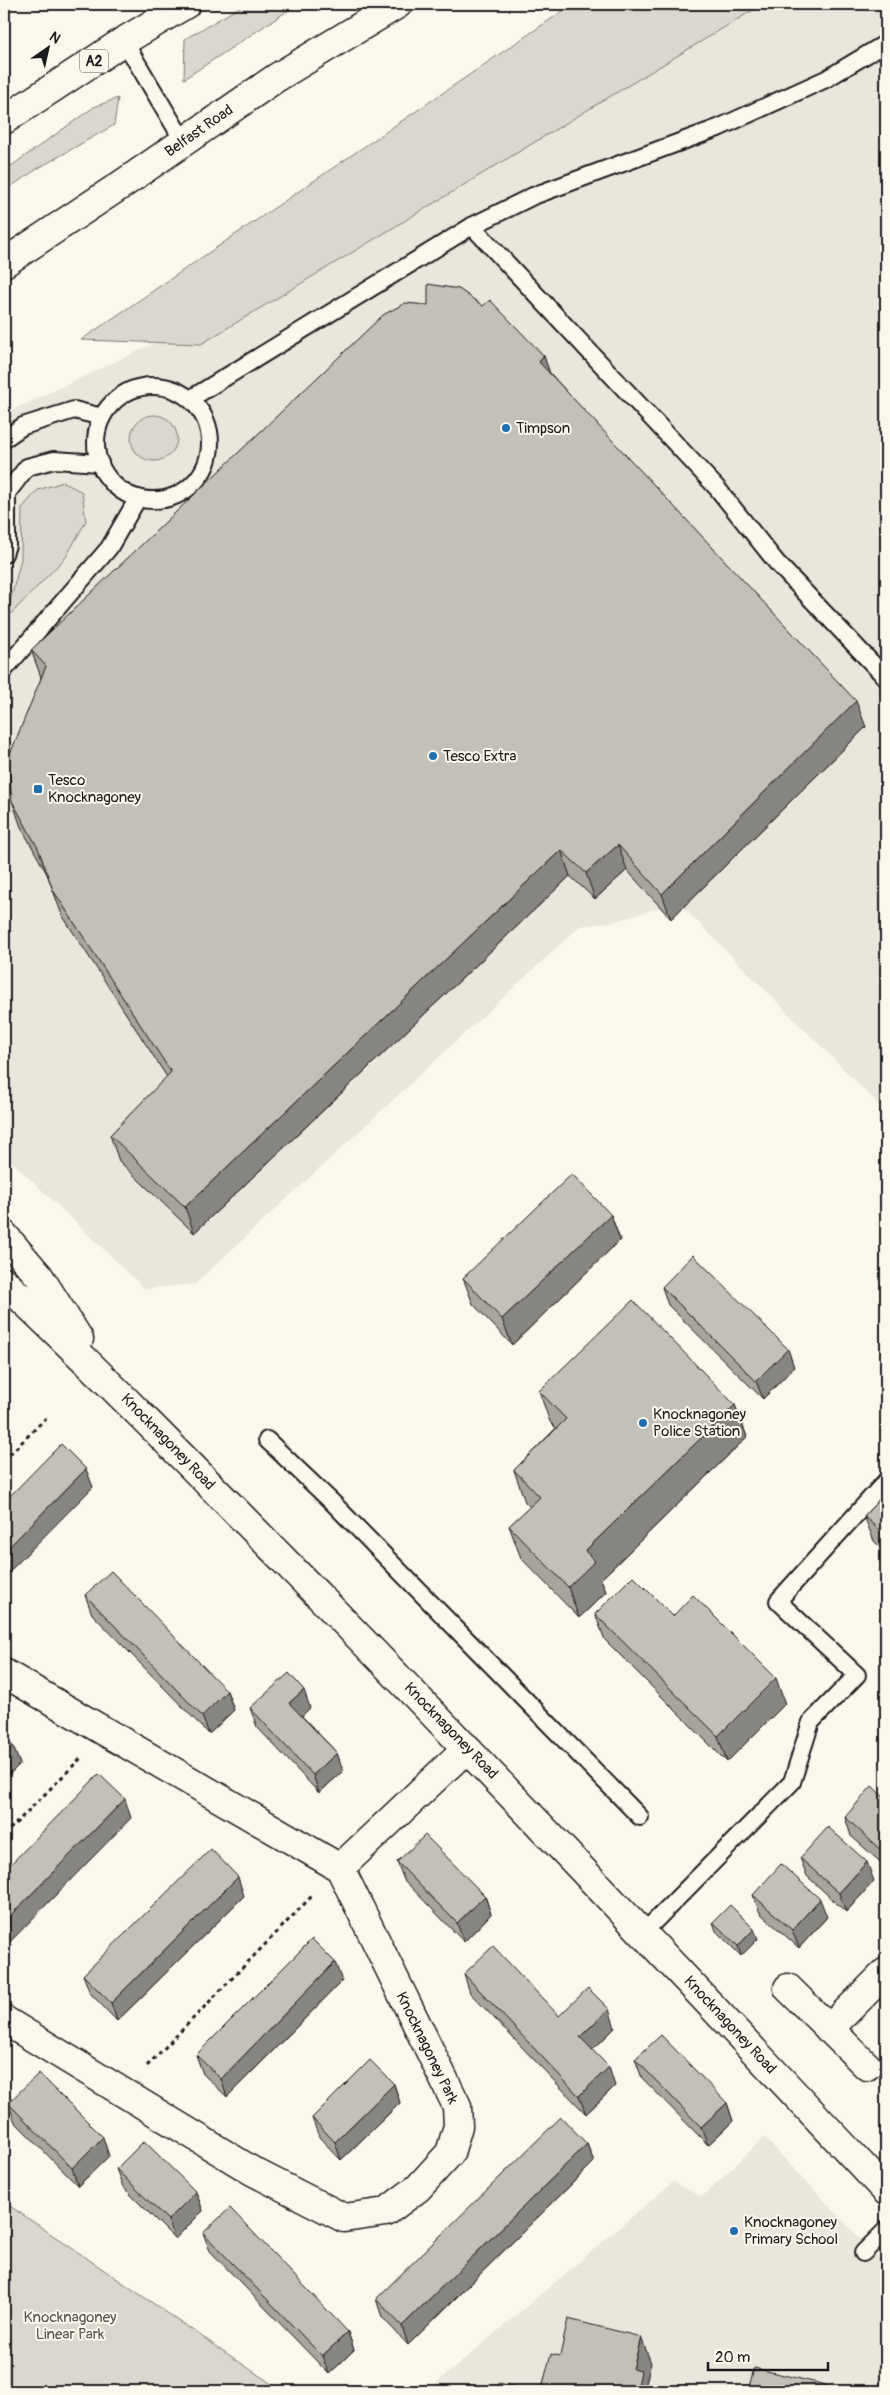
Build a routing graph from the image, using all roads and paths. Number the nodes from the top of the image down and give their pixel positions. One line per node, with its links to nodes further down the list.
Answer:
1 (186, 4): 3 (main road, A2)
2 (398, 4): 6 (main road, Belfast Road)
3 (124, 41): 5 (main road, A2); 6 (lane)
4 (886, 43): 7 (lane)
5 (4, 120)
6 (184, 142): 8 (main road, Belfast Road)
7 (472, 226): 9 (lane); 16 (lane)
8 (4, 263)
9 (190, 400): 10 (lane); 13 (lane)
10 (102, 417): 11 (lane); 12 (lane)
11 (4, 439)
12 (100, 463): 13 (lane); 14 (lane)
13 (138, 498): 15 (lane)
14 (4, 554)
15 (4, 670)
16 (886, 678)
17 (4, 1236): 19 (main road)
18 (4, 1282): 19 (main road, Knocknagoney Road)
19 (100, 1372): 26 (main road, Knocknagoney Road)
20 (46, 1418): 22 (path)
21 (267, 1440): 27 (lane)
22 (4, 1460)
23 (886, 1481): 30 (lane)
24 (4, 1673): 25 (main road)
25 (106, 1733): 28 (path); 29 (main road)
26 (468, 1748): 29 (main road); 30 (main road, Knocknagoney Road)
27 (640, 1817)
28 (4, 1835)
29 (340, 1868): 36 (path); 36 (main road, Knocknagoney Park)
30 (644, 1932): 37 (main road, Knocknagoney Road)
31 (886, 1972): 34 (main road)
32 (788, 1988): 34 (main road)
33 (4, 2020): 36 (main road, Knocknagoney Park)
34 (829, 2029): 35 (main road)
35 (867, 2066)
36 (121, 2092)
37 (886, 2191)
38 (886, 2230): 39 (lane)
39 (863, 2253)

